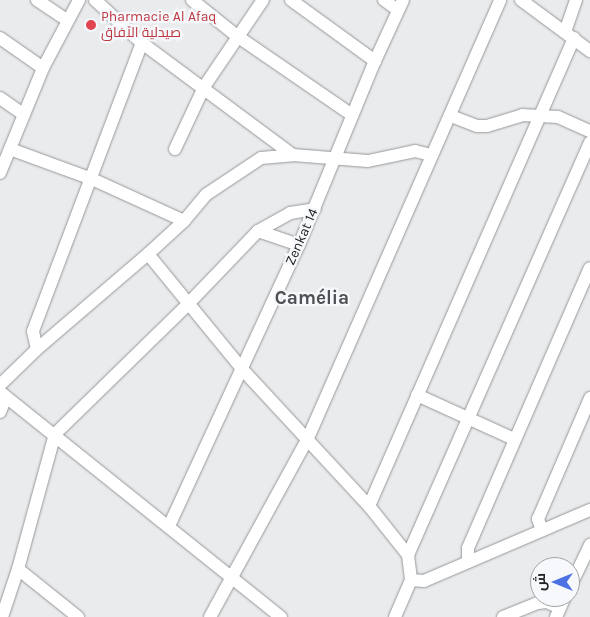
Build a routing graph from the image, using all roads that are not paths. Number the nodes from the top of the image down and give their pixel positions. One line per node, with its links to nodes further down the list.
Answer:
1 (38, 0): 12 (street)
2 (79, 0): 12 (street)
3 (94, 0): 16 (street)
4 (192, 0): 14 (street)
5 (264, 0): 14 (street)
6 (291, 0): 18 (street)
7 (384, 0): 11 (street)
8 (500, 0): 25 (street)
9 (576, 0): 13 (street)
10 (527, 2): 13 (street)
11 (401, 5): 18 (street, Zenkat 14)
12 (67, 20): 19 (street)
13 (570, 35): 17 (street); 24 (street)
14 (237, 36): 20 (street); 23 (street)
15 (0, 38): 19 (street)
16 (142, 43): 20 (street); 34 (street)
17 (590, 51)
18 (375, 61): 23 (street, Zenkat 14)
19 (42, 68): 22 (street)
20 (204, 87): 28 (street); 29 (street)
21 (0, 98): 22 (street)
22 (24, 115): 31 (street)
23 (352, 115): 32 (street, Zenkat 14)
24 (542, 115): 25 (street); 26 (street); 47 (street)
25 (451, 116): 30 (street)
26 (590, 131)
27 (590, 142): 50 (street)
28 (175, 149)
29 (293, 155): 32 (street); 36 (street)
30 (431, 155): 32 (street); 52 (street)
31 (5, 156): 33 (street); 34 (street)
32 (336, 157): 35 (street, Zenkat 14)
33 (0, 173)
34 (92, 179): 36 (street); 43 (street)
35 (314, 209): 37 (street); 38 (street, Zenkat 14)
36 (184, 221): 39 (street)
37 (258, 231): 38 (street); 42 (street)
38 (299, 245): 44 (street, Zenkat 14)
39 (148, 254): 42 (street); 43 (street)
40 (590, 268): 41 (street)
41 (587, 282): 53 (street)
42 (188, 304): 44 (street); 51 (street)
43 (37, 349): 45 (street)
44 (242, 370): 52 (street); 56 (street, Zenkat 14)
45 (0, 385)
46 (3, 395): 49 (street); 51 (street)
47 (417, 395): 50 (street); 54 (street)
48 (590, 398): 57 (street)
49 (0, 412)
50 (468, 418): 53 (street); 59 (street)
51 (55, 434): 56 (street); 62 (street)
52 (308, 438): 54 (street); 63 (street)
53 (514, 439): 60 (street)
54 (369, 506): 59 (street)
55 (590, 510): 57 (street)
56 (169, 526): 63 (street)
57 (542, 530): 60 (street)
58 (590, 545): 61 (street)
59 (408, 555): 64 (street)
60 (468, 562): 64 (street)
61 (580, 566)
62 (18, 569): 66 (street); 67 (street)
63 (231, 577): 68 (street); 69 (street)
64 (411, 580): 70 (street)
65 (530, 606): 71 (street)
66 (2, 610)
67 (78, 617)
68 (210, 617)
69 (281, 617)
70 (395, 617)
71 (503, 617)

